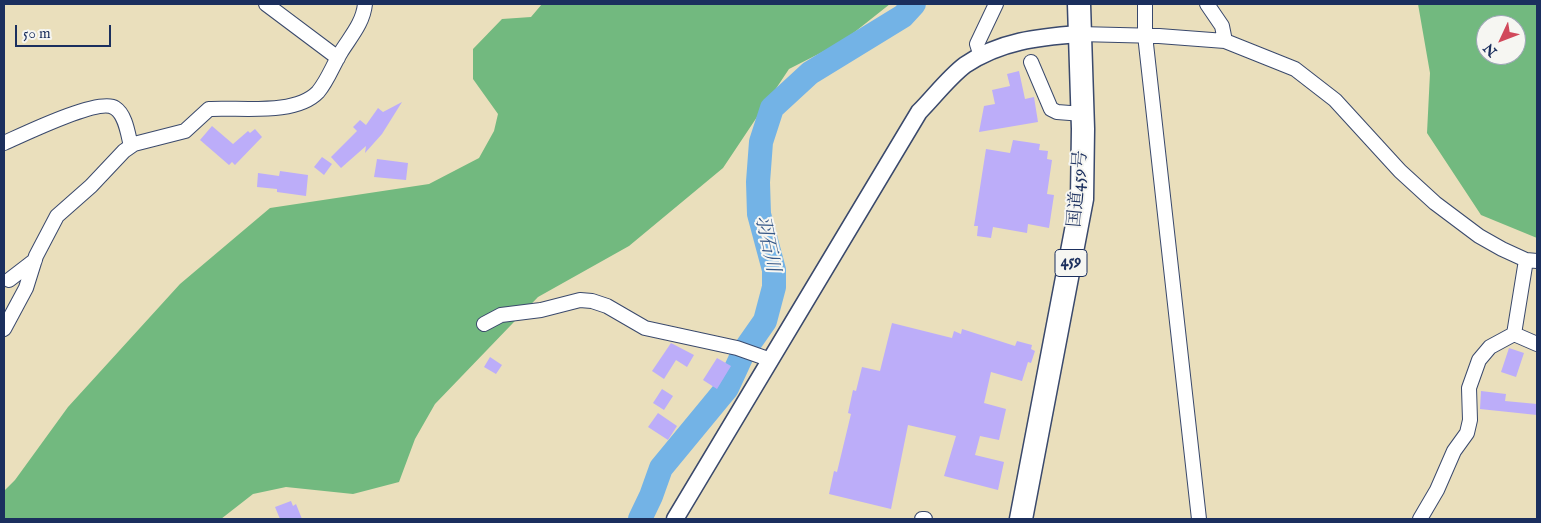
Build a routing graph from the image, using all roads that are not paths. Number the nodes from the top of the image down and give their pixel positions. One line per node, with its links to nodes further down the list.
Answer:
1 (266, 4): 11 (street)
2 (365, 4): 11 (street)
3 (996, 4): 10 (street)
4 (1079, 4): 7 (highway, 国道459号 / 459)
5 (1145, 4): 8 (street)
6 (1208, 4): 9 (street)
7 (1079, 34): 8 (street); 10 (street); 13 (highway, 国道459号 / 459)
8 (1145, 36): 9 (street); 26 (street)
9 (1226, 41): 17 (street)
10 (981, 56): 23 (street)
11 (338, 58): 15 (street)
12 (1031, 62): 13 (street)
13 (1083, 114): 25 (highway, 国道459号 / 459)
14 (4, 143): 15 (street)
15 (131, 146): 16 (street)
16 (35, 260): 18 (street); 20 (street)
17 (1532, 260): 21 (street)
18 (9, 280)
19 (484, 324): 23 (street)
20 (4, 329)
21 (1514, 334): 22 (street); 27 (street)
22 (1537, 344)
23 (770, 360): 24 (street)
24 (675, 519)
25 (1021, 519)
26 (1199, 519)
27 (1420, 519)

